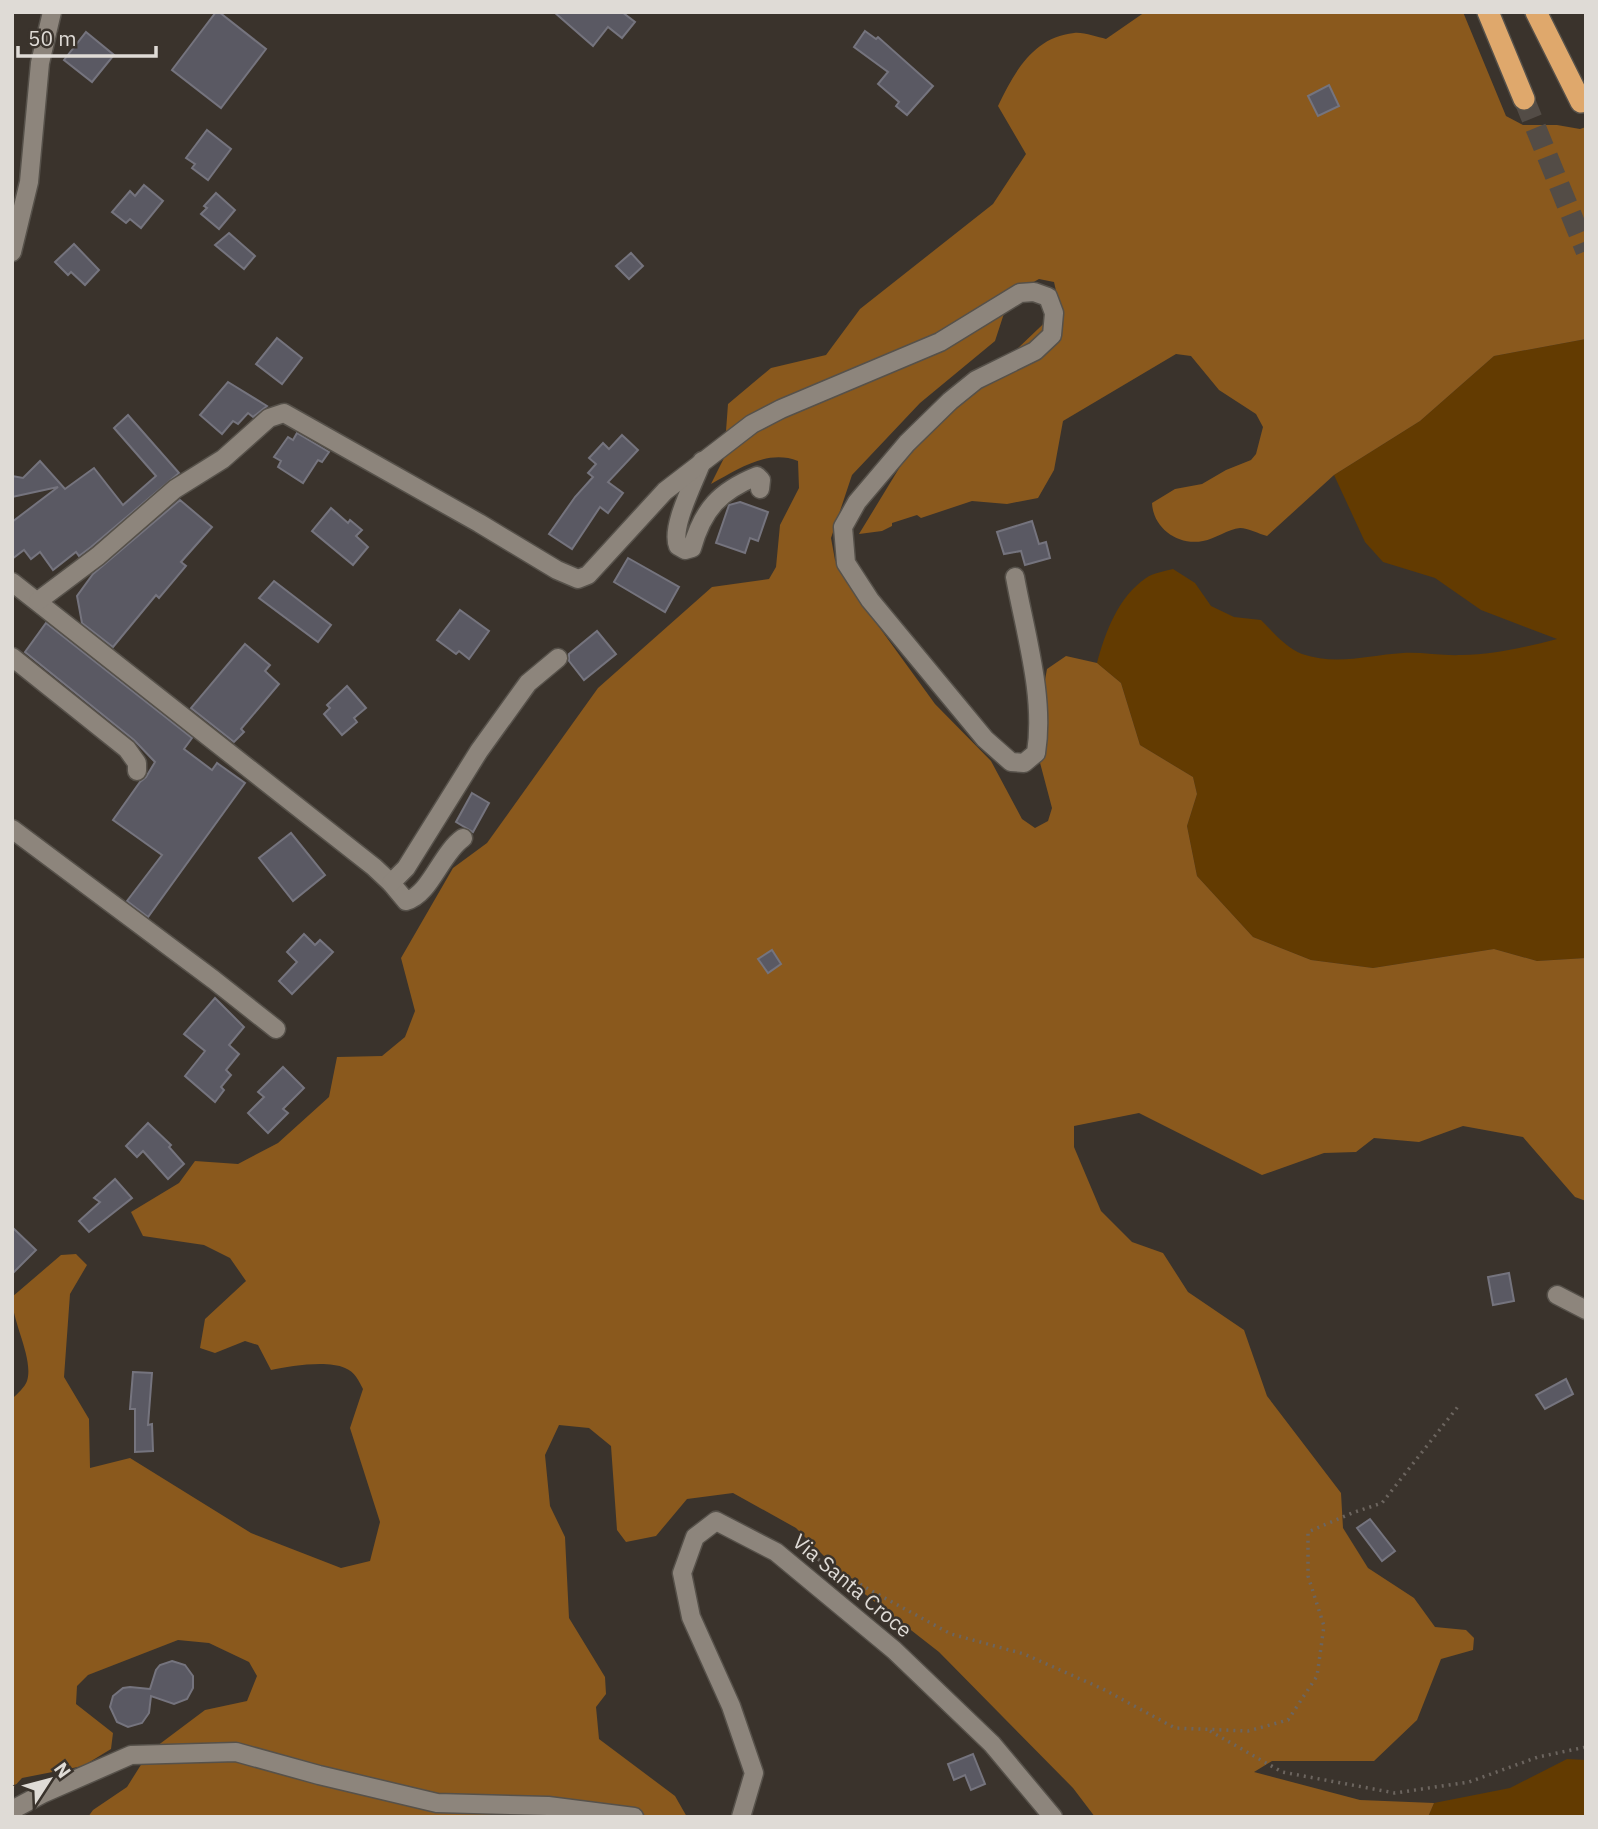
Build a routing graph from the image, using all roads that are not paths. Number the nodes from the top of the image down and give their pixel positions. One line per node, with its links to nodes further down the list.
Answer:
1 (52, 12): 6 (street)
2 (1488, 12): 4 (highway)
3 (1536, 12): 5 (highway)
4 (1524, 99)
5 (1581, 102)
6 (12, 252)
7 (702, 461): 8 (street); 9 (street); 11 (street)
8 (760, 489)
9 (1015, 577)
10 (12, 582): 11 (street)
11 (38, 601): 17 (street)
12 (12, 657): 14 (street)
13 (558, 658): 17 (street)
14 (136, 771)
15 (12, 829): 18 (street)
16 (463, 838): 17 (street)
17 (391, 883)
18 (276, 1029)
19 (1557, 1295): 20 (street)
20 (1586, 1310)
21 (12, 1810): 22 (street)
22 (634, 1817)
23 (741, 1817): 24 (street, Via Santa Croce)
24 (1053, 1817)

